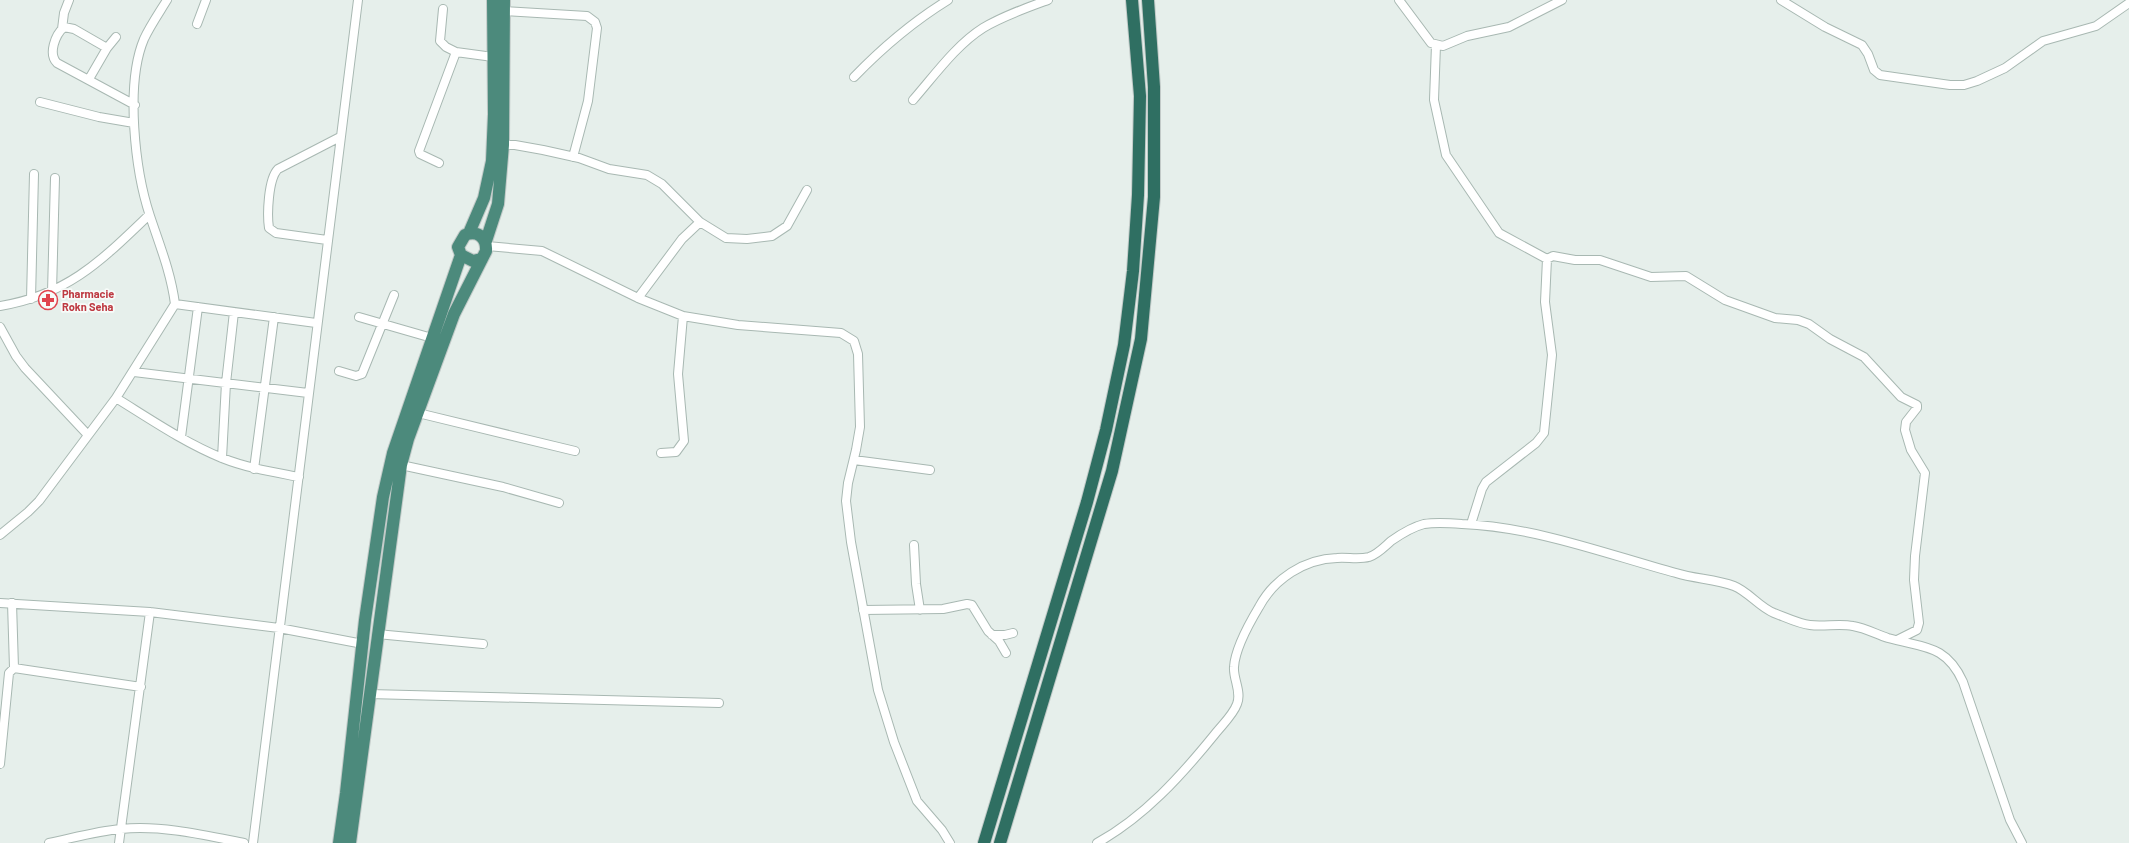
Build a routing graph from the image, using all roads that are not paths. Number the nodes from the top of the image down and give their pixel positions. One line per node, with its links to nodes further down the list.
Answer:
1 (69, 0): 17 (street)
2 (167, 0): 27 (street)
3 (206, 0): 16 (street)
4 (358, 0): 29 (street)
5 (493, 0): 22 (highway)
6 (948, 0): 23 (street)
7 (1048, 0): 25 (street)
8 (1132, 0): 107 (highway)
9 (1148, 0): 108 (highway)
10 (1399, 0): 19 (street)
11 (1562, 0): 19 (street)
12 (1781, 0): 13 (street)
13 (2129, 3)
14 (504, 5): 30 (highway); 31 (street)
15 (443, 8): 21 (street)
16 (197, 24)
17 (62, 29): 20 (street); 24 (street)
18 (116, 37): 20 (street)
19 (1436, 46): 43 (street)
20 (107, 48): 24 (street)
21 (456, 52): 22 (street); 32 (street)
22 (493, 57): 38 (highway)
23 (854, 78)
24 (89, 79): 27 (street)
25 (913, 100)
26 (40, 102): 28 (street)
27 (134, 105): 28 (street)
28 (134, 123): 36 (street)
29 (340, 137): 39 (street); 39 (street)
30 (503, 145): 31 (street); 40 (highway)
31 (573, 156): 37 (street)
32 (440, 163)
33 (34, 174): 47 (street)
34 (56, 178): 44 (street)
35 (807, 190): 37 (street)
36 (149, 215): 44 (street); 48 (street)
37 (700, 222): 46 (street)
38 (469, 233): 40 (highway); 41 (highway)
39 (327, 240): 55 (street)
40 (486, 244): 42 (highway); 46 (street)
41 (461, 255): 42 (highway); 58 (highway)
42 (481, 258): 66 (highway)
43 (1547, 259): 78 (street); 90 (street)
44 (52, 292): 47 (street)
45 (394, 295): 56 (street)
46 (638, 298): 52 (street)
47 (31, 299): 49 (street)
48 (175, 304): 50 (street); 60 (street)
49 (0, 306)
50 (198, 307): 51 (street); 61 (street)
51 (234, 312): 54 (street); 62 (street)
52 (683, 316): 70 (street); 72 (street)
53 (359, 317): 56 (street)
54 (274, 318): 55 (street); 63 (street)
55 (316, 323): 64 (street)
56 (382, 323): 58 (street); 59 (street)
57 (0, 327): 67 (street)
58 (432, 338): 91 (highway)
59 (339, 371)
60 (134, 372): 61 (street); 65 (street)
61 (190, 379): 62 (street); 68 (street)
62 (226, 383): 63 (street); 71 (street)
63 (265, 388): 64 (street); 74 (street)
64 (308, 393): 76 (street)
65 (116, 398): 67 (street); 68 (street)
66 (418, 413): 69 (street); 73 (highway)
67 (87, 434): 79 (street)
68 (181, 437): 71 (street)
69 (575, 451)
70 (661, 454)
71 (222, 458): 74 (street)
72 (854, 460): 75 (street); 83 (street)
73 (401, 465): 77 (street); 88 (highway)
74 (254, 469): 76 (street)
75 (930, 470)
76 (299, 477): 86 (street)
77 (559, 503)
78 (1472, 524): 90 (street); 109 (street)
79 (0, 534)
80 (914, 545): 84 (street)
81 (0, 603): 82 (street)
82 (12, 603): 85 (street); 94 (street)
83 (863, 610): 84 (street); 106 (street)
84 (920, 610): 89 (street)
85 (150, 612): 86 (street); 95 (street)
86 (279, 628): 91 (street); 103 (street)
87 (1013, 633): 89 (street)
88 (377, 634): 92 (street); 96 (highway)
89 (992, 635): 93 (street)
90 (1897, 640): 110 (street)
91 (363, 644): 104 (highway)
92 (483, 644)
93 (1006, 652)
94 (14, 668): 95 (street); 98 (street)
95 (141, 687): 99 (street)
96 (368, 694): 97 (street); 105 (highway)
97 (719, 703)
98 (0, 764)
99 (121, 829): 100 (street); 101 (street); 102 (street)
100 (49, 843)
101 (119, 843)
102 (244, 843)
103 (253, 843)
104 (339, 843)
105 (350, 843)
106 (950, 843)
107 (984, 843)
108 (1000, 843)
109 (1097, 843)
110 (2022, 843)

